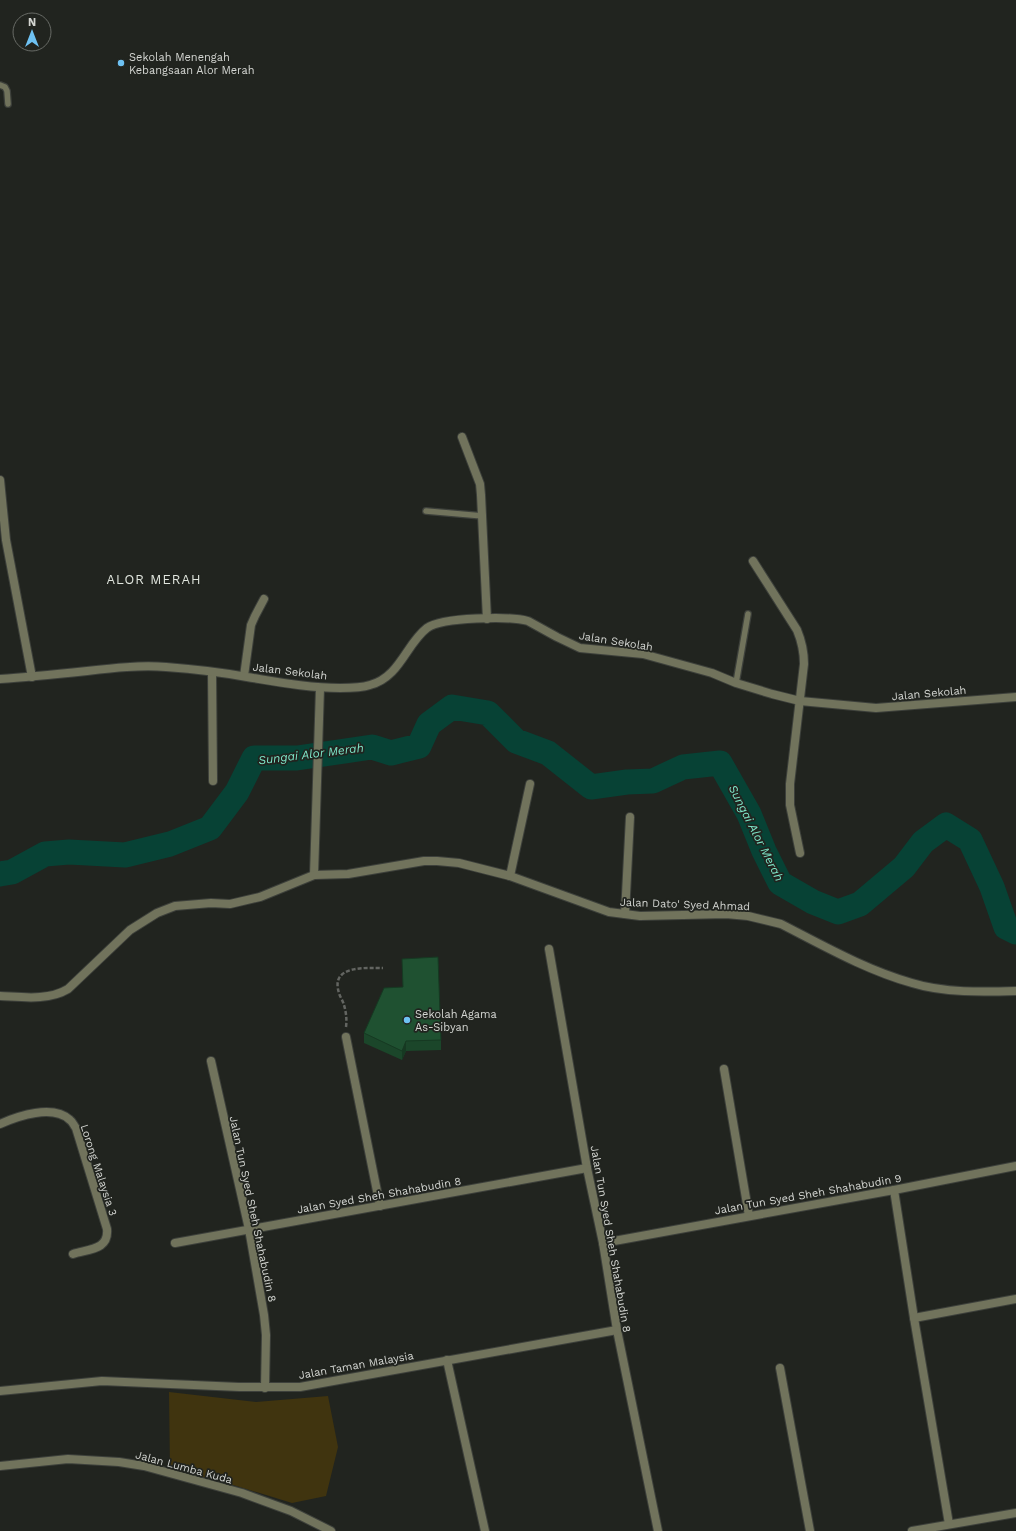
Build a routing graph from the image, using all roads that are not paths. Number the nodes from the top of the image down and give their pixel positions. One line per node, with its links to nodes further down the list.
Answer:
1 (0, 85): 2 (lane)
2 (8, 104)
3 (462, 437): 6 (street)
4 (0, 480): 13 (street)
5 (426, 511): 6 (lane)
6 (482, 516): 10 (street)
7 (753, 561): 18 (street)
8 (264, 598): 12 (street)
9 (748, 614): 15 (lane)
10 (487, 619): 15 (street, Jalan Sekolah); 16 (street, Jalan Sekolah)
11 (212, 672): 12 (street, Jalan Sekolah); 13 (street, Jalan Sekolah); 19 (street)
12 (244, 676): 16 (street, Jalan Sekolah)
13 (32, 677): 14 (street, Jalan Sekolah)
14 (0, 679)
15 (736, 683): 18 (street, Jalan Sekolah)
16 (320, 688): 23 (street)
17 (1016, 697): 18 (street, Jalan Sekolah)
18 (800, 701): 22 (street)
19 (213, 781)
20 (530, 784): 24 (street)
21 (630, 817): 25 (street)
22 (800, 853)
23 (314, 875): 24 (street, Jalan Dato' Syed Ahmad); 28 (street, Jalan Dato' Syed Ahmad)
24 (510, 876): 25 (street, Jalan Dato' Syed Ahmad)
25 (625, 914): 27 (street, Jalan Dato' Syed Ahmad)
26 (548, 949): 34 (street, Jalan Tun Syed Sheh Shahabudin 8)
27 (1016, 991)
28 (0, 996)
29 (346, 1037): 36 (street)
30 (211, 1061): 38 (street, Jalan Tun Syed Sheh Shahabudin 8)
31 (724, 1069): 37 (street)
32 (0, 1124): 41 (street, Lorong Malaysia 3)
33 (1016, 1166): 35 (street, Jalan Tun Syed Sheh Shahabudin 9)
34 (587, 1168): 36 (street, Jalan Syed Sheh Shahabudin 8); 40 (street, Jalan Tun Syed Sheh Shahabudin 8)
35 (894, 1190): 37 (street, Jalan Tun Syed Sheh Shahabudin 9); 43 (street)
36 (380, 1206): 38 (street, Jalan Syed Sheh Shahabudin 8)
37 (749, 1216): 40 (street, Jalan Tun Syed Sheh Shahabudin 9)
38 (249, 1229): 39 (street, Jalan Syed Sheh Shahabudin 8); 47 (street, Jalan Tun Syed Sheh Shahabudin 8)
39 (175, 1242)
40 (603, 1243): 44 (street, Jalan Tun Syed Sheh Shahabudin 8)
41 (73, 1254)
42 (1016, 1299): 43 (street)
43 (914, 1318): 51 (street)
44 (616, 1330): 45 (street, Jalan Taman Malaysia); 54 (street, Jalan Tun Syed Sheh Shahabudin 8)
45 (447, 1360): 47 (street, Jalan Taman Malaysia); 53 (street)
46 (780, 1368): 55 (street)
47 (265, 1388): 48 (street, Jalan Taman Malaysia)
48 (0, 1390)
49 (0, 1466): 52 (street, Jalan Lumba Kuda)
50 (1016, 1513): 51 (street)
51 (949, 1524): 56 (street)
52 (331, 1531)
53 (485, 1531)
54 (658, 1531)
55 (810, 1531)
56 (912, 1531)

